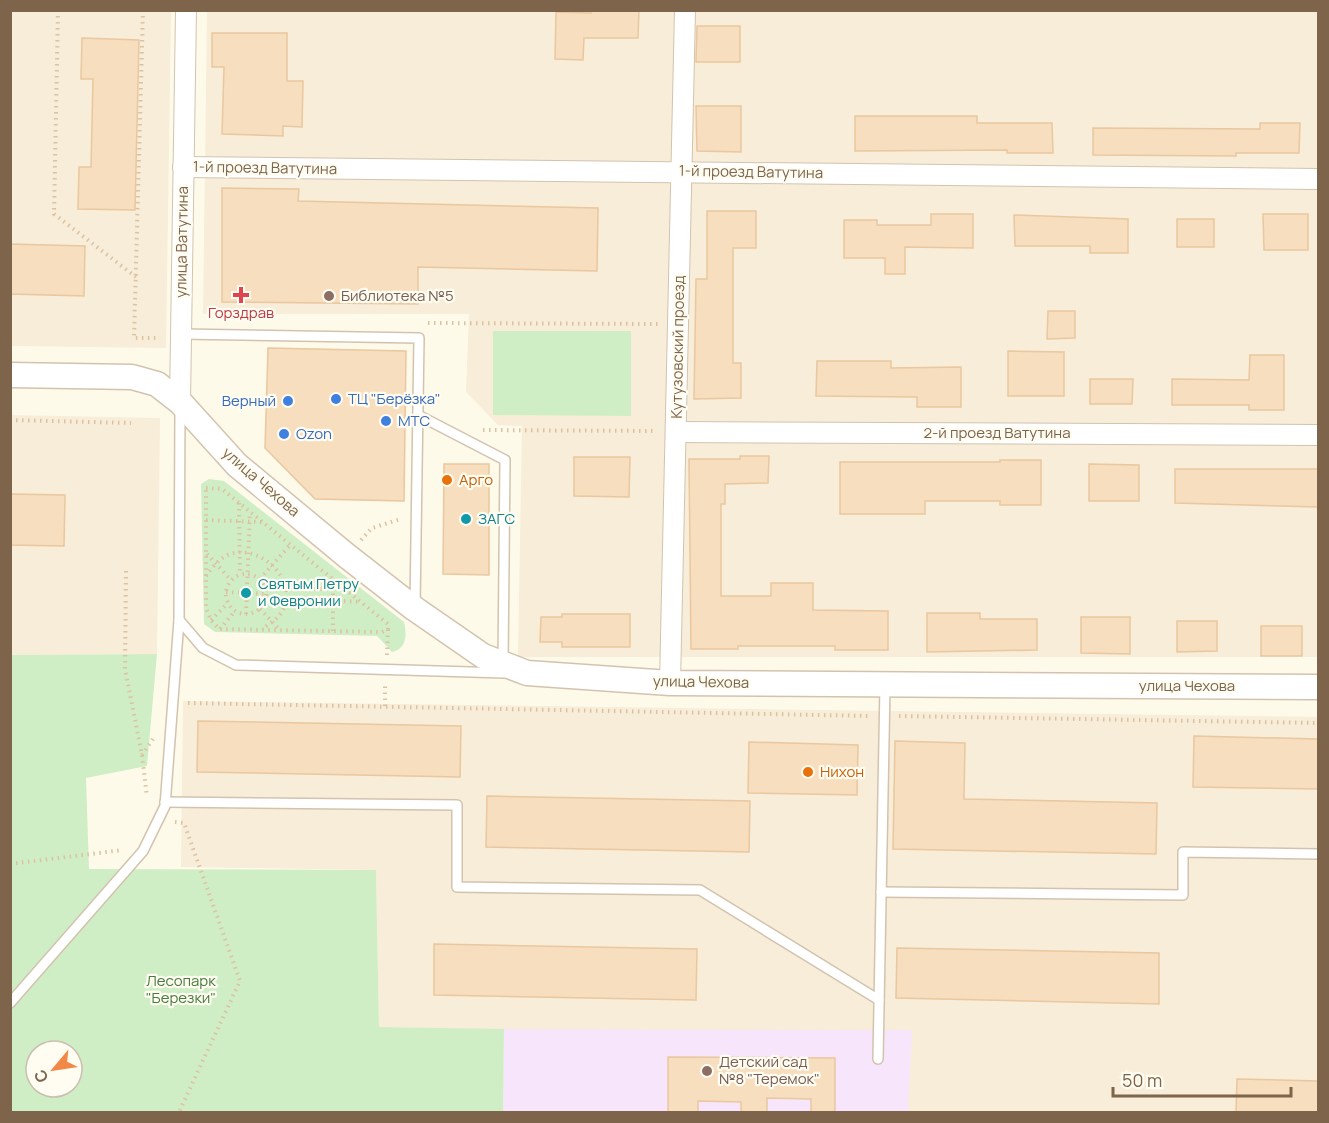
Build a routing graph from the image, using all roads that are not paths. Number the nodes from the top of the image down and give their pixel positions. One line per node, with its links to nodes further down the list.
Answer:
1 (186, 10): 3 (street, улица Ватутина)
2 (685, 10): 4 (street, Кутузовский проезд)
3 (183, 167): 4 (street, 1-й проезд Ватутина); 6 (street, улица Ватутина)
4 (681, 172): 5 (street, 1-й проезд Ватутина); 10 (street, Кутузовский проезд)
5 (1318, 179)
6 (181, 334): 8 (street, улица Ватутина); 9 (lane)
7 (10, 375): 8 (street, улица Чехова)
8 (180, 402): 12 (street, улица Чехова); 13 (lane)
9 (418, 415): 12 (lane); 14 (lane)
10 (676, 432): 11 (street, 2-й проезд Ватутина); 16 (street, Кутузовский проезд)
11 (1318, 435)
12 (415, 609): 14 (street, улица Чехова)
13 (179, 620): 15 (lane); 19 (lane)
14 (502, 666): 15 (street, улица Чехова)
15 (527, 673): 16 (street, улица Чехова)
16 (670, 683): 17 (street, улица Чехова)
17 (885, 683): 18 (street, улица Чехова); 21 (lane)
18 (1318, 687)
19 (165, 802): 22 (lane); 23 (lane)
20 (1318, 854): 21 (lane)
21 (881, 891): 22 (lane)
22 (879, 1000): 24 (lane)
23 (10, 1003)
24 (878, 1059)

